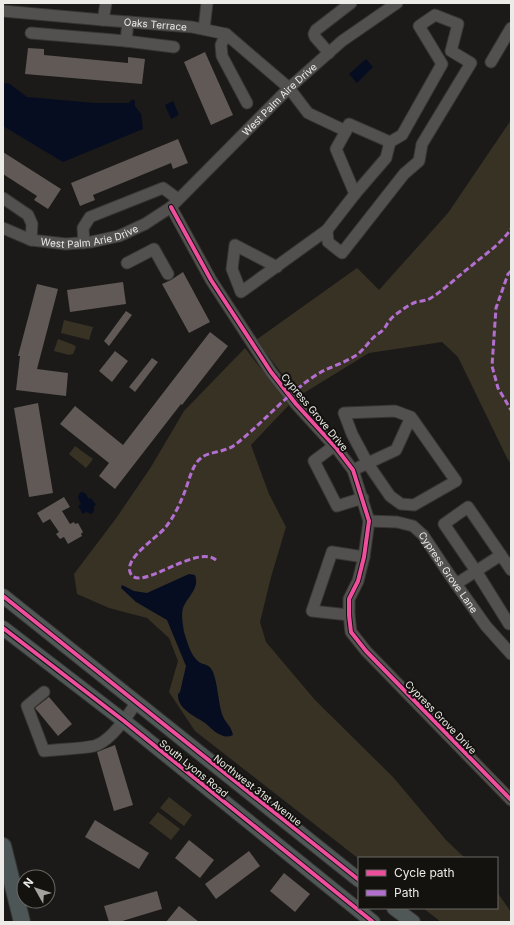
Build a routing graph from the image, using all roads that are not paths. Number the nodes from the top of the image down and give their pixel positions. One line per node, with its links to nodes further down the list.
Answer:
1 (106, 3): 6 (street)
2 (207, 3): 9 (street)
3 (351, 3): 15 (street)
4 (391, 5): 15 (street, West Palm Aire Drive)
5 (3, 10): 6 (street, Oaks Terrace)
6 (103, 20): 7 (street, Oaks Terrace)
7 (128, 22): 9 (street, Oaks Terrace); 12 (street)
8 (511, 28): 16 (street)
9 (204, 29): 11 (street, Oaks Terrace)
10 (31, 33): 12 (street)
11 (226, 34): 18 (street, Oaks Terrace); 19 (street)
12 (126, 41): 13 (street)
13 (174, 47)
14 (451, 51): 17 (street); 17 (street); 26 (street)
15 (329, 53): 18 (street, West Palm Aire Drive)
16 (491, 62)
17 (442, 64): 21 (street)
18 (289, 88): 20 (street, Oaks Terrace); 24 (street, West Palm Aire Drive)
19 (247, 103)
20 (346, 131): 21 (street); 22 (street)
21 (390, 142): 22 (street)
22 (355, 194): 26 (street)
23 (3, 198): 27 (street)
24 (174, 203): 28 (street, West Palm Arie Drive); 28 (street); 33 (street, Cypress Grove Drive)
25 (3, 228): 27 (street, West Palm Arie Drive)
26 (327, 230): 30 (street)
27 (31, 240): 28 (street, West Palm Arie Drive)
28 (84, 242)
29 (127, 263): 31 (street)
30 (277, 267): 30 (street)
31 (168, 274)
32 (411, 417): 34 (street); 34 (street); 34 (street)
33 (334, 446): 35 (street, Cypress Grove Drive); 36 (street)
34 (368, 464): 35 (street)
35 (353, 470): 36 (street, Cypress Grove Drive)
36 (363, 498): 37 (street, Cypress Grove Drive)
37 (370, 521): 39 (street, Cypress Grove Drive); 42 (street, Cypress Grove Lane)
38 (500, 555): 40 (street); 41 (street); 41 (street)
39 (364, 557): 44 (street, Cypress Grove Drive); 44 (street)
40 (511, 570)
41 (476, 571): 42 (street); 45 (street)
42 (456, 584): 47 (street, Cypress Grove Lane)
43 (3, 596): 49 (main road, Northwest 31st Avenue)
44 (348, 615): 51 (street, Cypress Grove Drive)
45 (511, 623)
46 (3, 628): 50 (main road, South Lyons Road)
47 (511, 654)
48 (44, 692): 50 (street)
49 (136, 703): 50 (street); 52 (main road, Northwest 31st Avenue)
50 (124, 721): 54 (main road, South Lyons Road)
51 (511, 800)
52 (303, 836): 54 (main road); 55 (main road, Northwest 31st Avenue)
53 (3, 846): 57 (highway)
54 (289, 855): 58 (main road, South Lyons Road)
55 (358, 879)
56 (395, 909): 59 (main road)
57 (22, 922)
58 (373, 922)
59 (413, 922)

